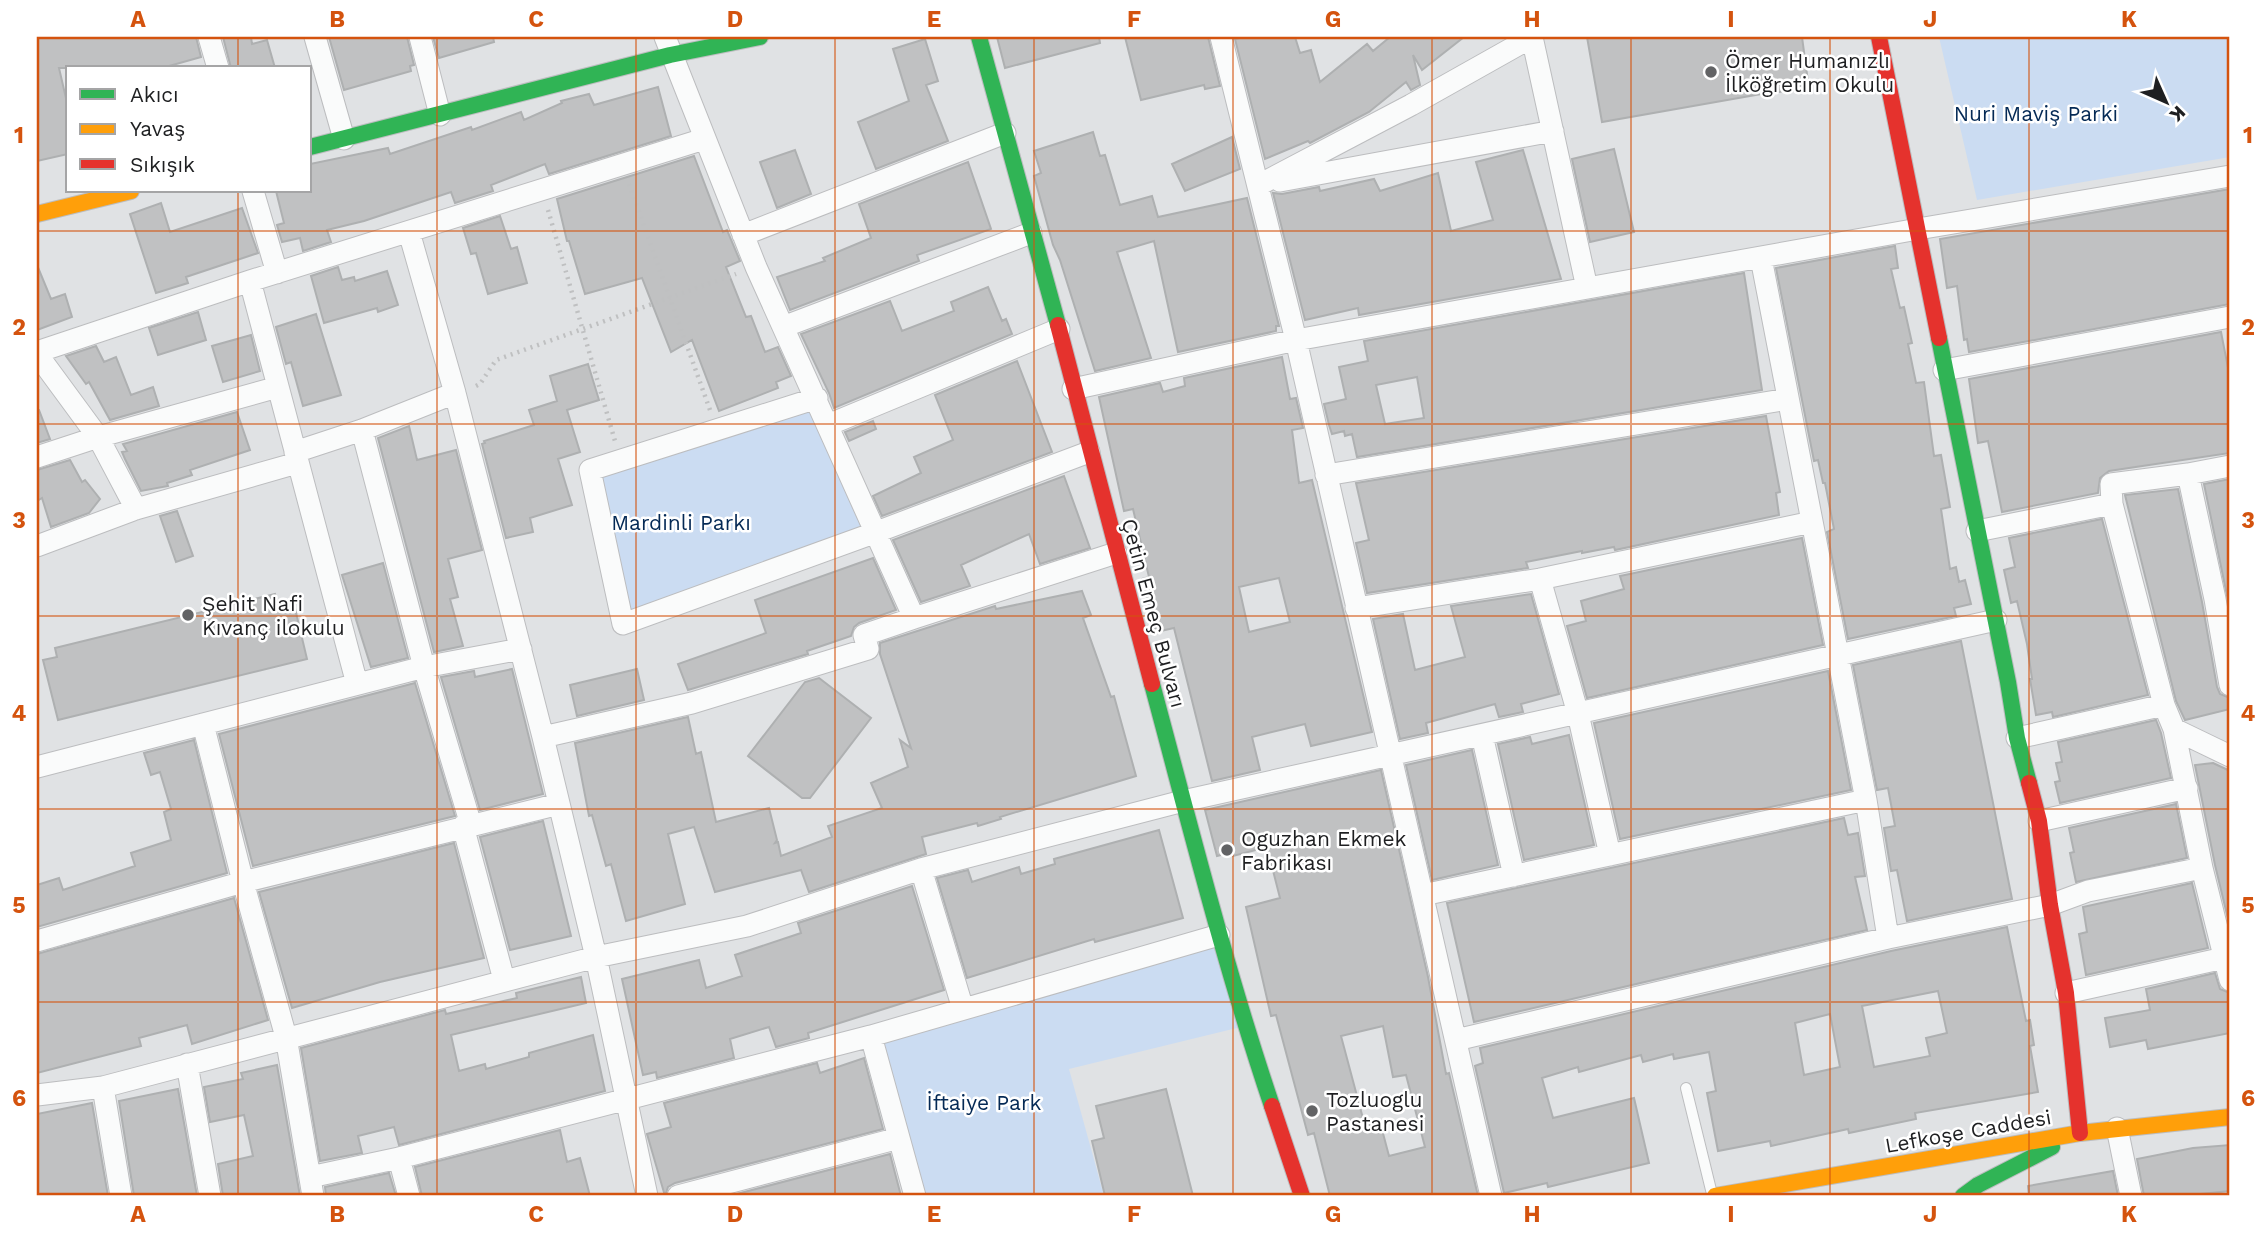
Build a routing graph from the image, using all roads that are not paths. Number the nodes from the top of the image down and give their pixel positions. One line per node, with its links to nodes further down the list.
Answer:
1 (209, 37): 9 (street)
2 (315, 37): 13 (street)
3 (420, 37): 10 (street)
4 (760, 37): 8 (main road)
5 (979, 37): 12 (main road, Çetin Emeç Bulvarı)
6 (1222, 37): 17 (street)
7 (1879, 37): 21 (main road)
8 (668, 46): 10 (main road); 14 (street)
9 (217, 66)
10 (440, 115): 13 (main road)
11 (1553, 131): 17 (street); 17 (street); 28 (street)
12 (1005, 133): 23 (main road, Çetin Emeç Bulvarı); 24 (street)
13 (344, 138): 15 (main road)
14 (704, 139): 22 (street); 24 (street)
15 (312, 146)
16 (2230, 176): 21 (street)
17 (1259, 185): 32 (street)
18 (127, 192): 20 (main road)
19 (253, 192): 26 (street)
20 (37, 214)
21 (1918, 229): 25 (street); 34 (main road)
22 (409, 232): 26 (street); 37 (street)
23 (1031, 233): 30 (street); 31 (main road, Çetin Emeç Bulvarı)
24 (743, 235): 30 (street)
25 (1760, 258): 28 (street); 39 (street)
26 (276, 273): 27 (street)
27 (250, 281): 33 (street); 35 (street)
28 (1587, 288): 32 (street)
29 (2230, 317): 34 (street)
30 (783, 327): 38 (street)
31 (1059, 329): 36 (main road, Çetin Emeç Bulvarı); 40 (street)
32 (1296, 340): 36 (street); 48 (street)
33 (37, 353): 42 (street)
34 (1944, 370): 52 (main road)
35 (278, 387): 42 (street); 45 (street)
36 (1073, 388): 43 (main road, Çetin Emeç Bulvarı)
37 (455, 393): 41 (street); 60 (street)
38 (817, 398): 40 (street); 53 (street)
39 (1788, 398): 48 (street); 51 (street)
40 (828, 425): 53 (street)
41 (362, 430): 45 (street); 62 (street)
42 (98, 438): 44 (street); 50 (street)
43 (1089, 452): 53 (street); 55 (main road, Çetin Emeç Bulvarı)
44 (37, 457)
45 (296, 458): 50 (street); 63 (street)
46 (2230, 466): 47 (street)
47 (2188, 474): 49 (street); 64 (street)
48 (1326, 475): 57 (street)
49 (2112, 504): 52 (street); 65 (street)
50 (136, 509): 54 (street)
51 (1812, 522): 56 (street); 61 (street)
52 (1977, 531): 59 (main road)
53 (874, 533): 58 (street)
54 (37, 546)
55 (1116, 553): 58 (street); 77 (main road, Çetin Emeç Bulvarı)
56 (1540, 579): 57 (street); 66 (street)
57 (1356, 608): 73 (street)
58 (914, 618): 70 (street)
59 (1996, 620): 61 (street); 71 (main road)
60 (521, 649): 62 (street); 70 (street)
61 (1838, 655): 66 (street); 76 (street)
62 (424, 667): 63 (street); 80 (street)
63 (358, 684): 67 (street)
64 (2230, 685)
65 (2164, 705): 68 (street); 71 (street)
66 (1578, 714): 69 (street); 81 (street)
67 (203, 724): 74 (street); 85 (street)
68 (2174, 729): 72 (street); 75 (street)
69 (1482, 735): 73 (street); 84 (street)
70 (543, 737): 78 (street)
71 (2017, 738): 79 (main road)
72 (2228, 748)
73 (1391, 756): 77 (street); 86 (street)
74 (37, 768)
75 (2187, 788): 79 (street); 82 (street)
76 (1866, 800): 81 (street); 89 (street)
77 (1183, 801): 83 (street); 88 (main road, Çetin Emeç Bulvarı)
78 (559, 804): 80 (street); 91 (street)
79 (2039, 821): 87 (main road)
80 (467, 826): 85 (street); 93 (street)
81 (1610, 855): 84 (street)
82 (2202, 867): 87 (street); 92 (street)
83 (921, 869): 91 (street); 96 (street)
84 (1514, 876): 86 (street)
85 (243, 882): 90 (street); 98 (street)
86 (1423, 895): 99 (street)
87 (2050, 905): 89 (street); 95 (main road)
88 (1219, 935): 96 (street); 118 (main road, Çetin Emeç Bulvarı)
89 (1888, 938): 99 (street)
90 (37, 941)
91 (596, 957): 93 (street); 104 (street)
92 (2224, 958): 94 (street); 95 (street)
93 (504, 980): 98 (street)
94 (2230, 980)
95 (2066, 993): 107 (main road)
96 (963, 1009): 97 (street)
97 (871, 1036): 104 (street); 108 (street)
98 (286, 1037): 100 (street); 110 (street)
99 (1456, 1040): 119 (street)
100 (187, 1064): 101 (street); 113 (street)
101 (103, 1087): 103 (street); 112 (street)
102 (1686, 1088): 120 (lane)
103 (37, 1095)
104 (625, 1098): 109 (street); 115 (street)
105 (2230, 1117): 106 (main road, Lefkoşe Caddesi)
106 (2118, 1128): 107 (main road, Lefkoşe Caddesi); 122 (street)
107 (2080, 1133): 111 (main road); 120 (main road, Lefkoşe Caddesi); 121 (main road)
108 (899, 1138): 116 (street); 117 (street)
109 (399, 1158): 110 (street); 114 (street)
110 (311, 1187)
111 (2009, 1188)
112 (121, 1196)
113 (210, 1196)
114 (409, 1196)
115 (647, 1196)
116 (678, 1196)
117 (915, 1196)
118 (1302, 1196)
119 (1491, 1196)
120 (1714, 1196)
121 (1963, 1196)
122 (2130, 1196)

